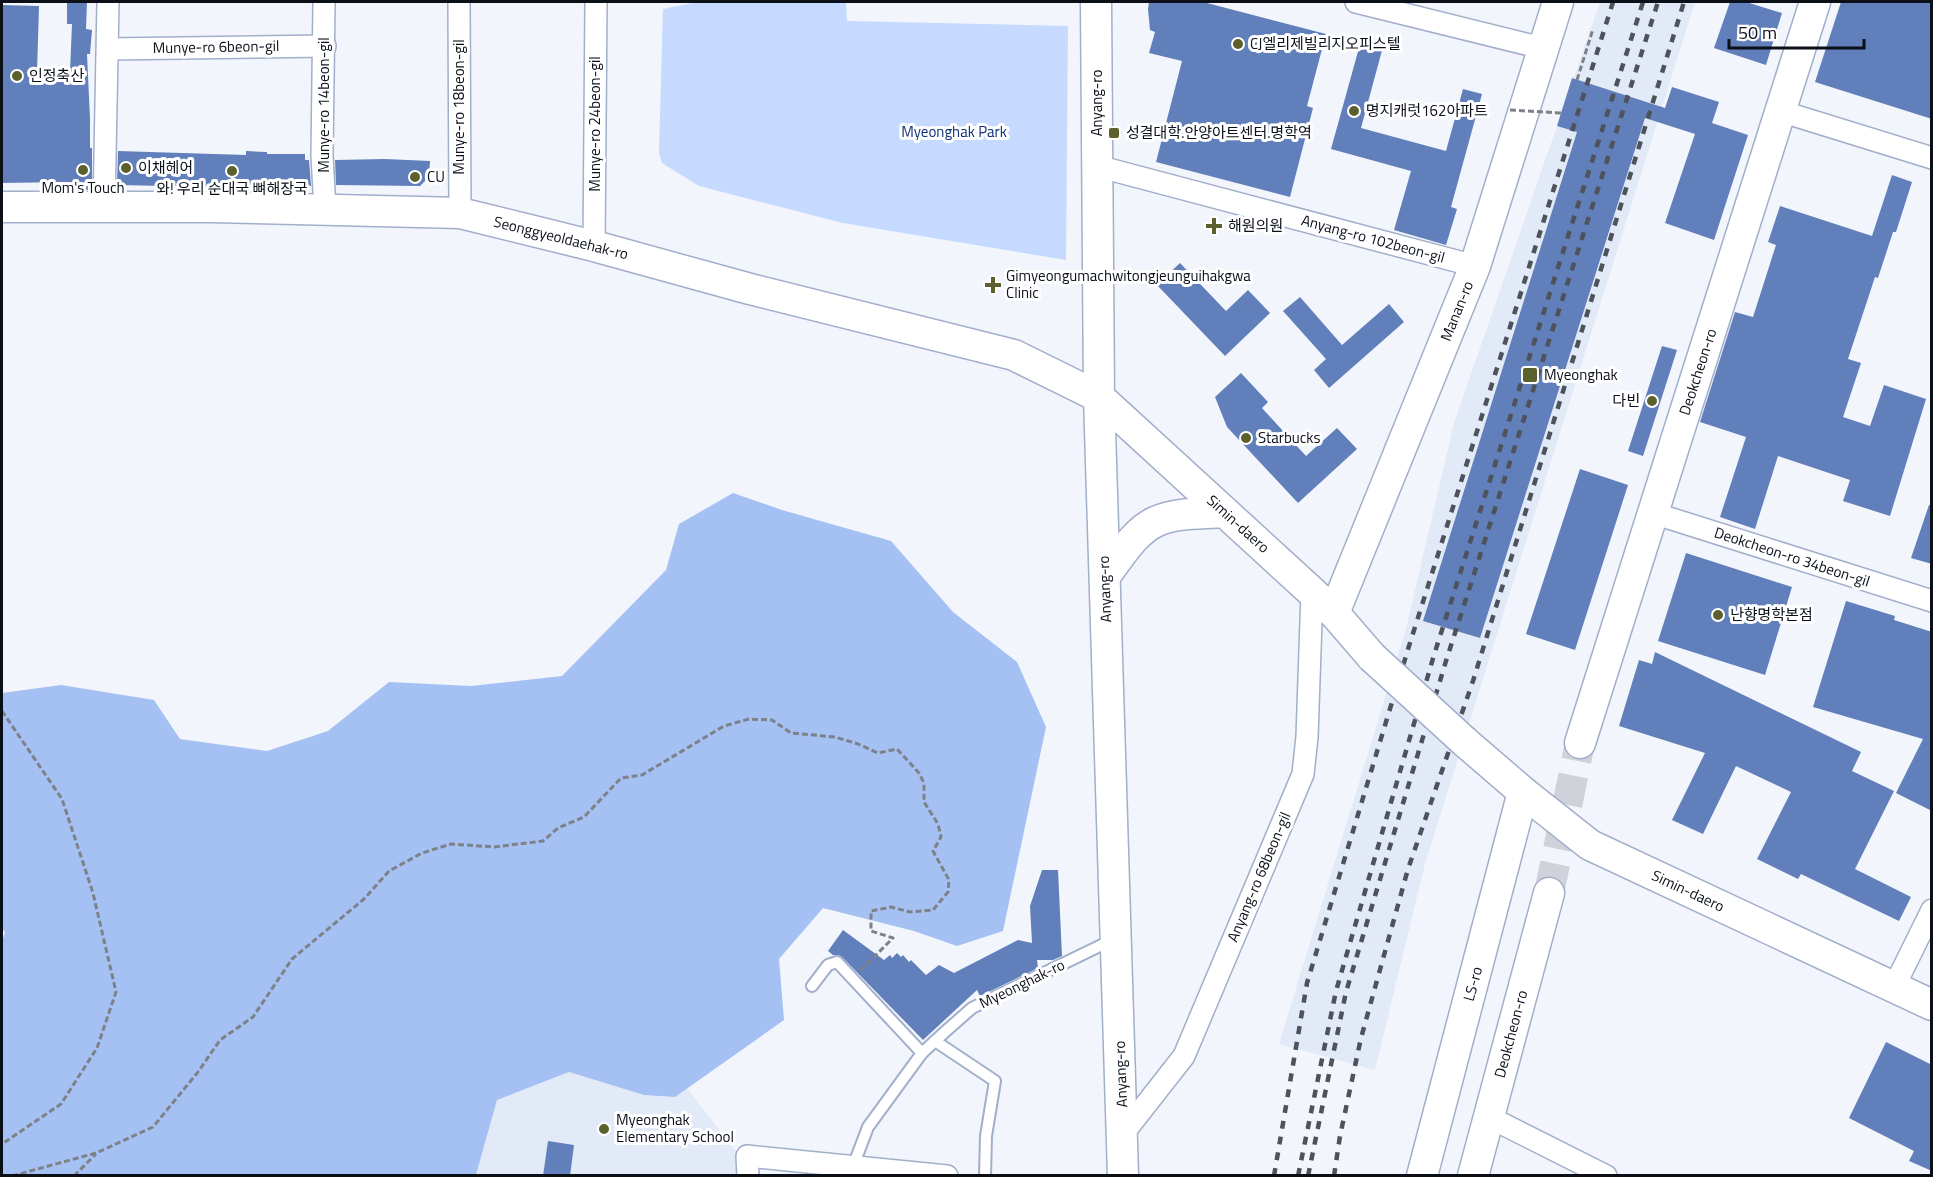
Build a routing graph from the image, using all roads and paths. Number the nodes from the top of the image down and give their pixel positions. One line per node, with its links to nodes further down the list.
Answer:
1 (108, 2): 12 (street)
2 (324, 2): 10 (street, Munye-ro 14beon-gil)
3 (459, 2): 22 (street, Munye-ro 18beon-gil)
4 (596, 2): 23 (street, Munye-ro 24beon-gil)
5 (1096, 2): 18 (street, Anyang-ro)
6 (1356, 2): 11 (street)
7 (1558, 2): 11 (street, Manan-ro)
8 (1815, 2): 15 (street, Deokcheon-ro)
9 (1593, 29): 13 (path)
10 (325, 46): 12 (street, Munye-ro 6beon-gil); 21 (street, Munye-ro 14beon-gil)
11 (1542, 48): 24 (street, Manan-ro)
12 (108, 49): 20 (street)
13 (1577, 80)
14 (1509, 110): 16 (path, bridge)
15 (1780, 111): 17 (street); 27 (street, Deokcheon-ro)
16 (1561, 113)
17 (1932, 158)
18 (1097, 166): 24 (street, Anyang-ro 102beon-gil); 25 (street, Anyang-ro)
19 (2, 207): 20 (street, Seonggyeoldaehak-ro)
20 (104, 207): 21 (street, Seonggyeoldaehak-ro)
21 (325, 209): 22 (street, Seonggyeoldaehak-ro)
22 (459, 213): 23 (street, Seonggyeoldaehak-ro)
23 (594, 246): 25 (street, Seonggyeoldaehak-ro)
24 (1475, 266): 31 (street, Manan-ro)
25 (1099, 397): 26 (street, Simin-daero); 28 (street, Anyang-ro)
26 (1224, 512): 28 (street); 29 (street, Simin-daero)
27 (1653, 513): 30 (street, Deokcheon-ro 34beon-gil); 33 (street, Deokcheon-ro)
28 (1105, 576): 37 (street, Anyang-ro)
29 (1312, 592): 31 (street, Simin-daero); 45 (street, Anyang-ro 68beon-gil)
30 (1932, 602)
31 (1334, 614): 34 (street, Simin-daero, bridge)
32 (2, 711): 46 (path)
33 (1580, 743)
34 (1523, 792): 40 (street, Simin-daero); 56 (street, LS-ro)
35 (1549, 893): 44 (street, Deokcheon-ro)
36 (1932, 910): 40 (street)
37 (1116, 938): 42 (lane, Myeonghak-ro); 45 (street, Anyang-ro)
38 (852, 979): 39 (lane); 43 (lane); 47 (path)
39 (812, 986)
40 (1894, 987): 41 (street, Simin-daero)
41 (1932, 1005)
42 (935, 1041): 43 (lane, Myeonghak-ro); 54 (lane)
43 (922, 1053): 48 (lane, Myeonghak-ro)
44 (1489, 1117): 57 (street, Deokcheon-ro); 58 (street)
45 (1122, 1135): 55 (street, Anyang-ro)
46 (2, 1144)
47 (96, 1154): 50 (path); 51 (path)
48 (852, 1171): 49 (street); 52 (street)
49 (898, 1173): 53 (street)
50 (12, 1176)
51 (74, 1176)
52 (748, 1176)
53 (947, 1176)
54 (985, 1176)
55 (1123, 1176)
56 (1422, 1176)
57 (1473, 1176)
58 (1606, 1176)

